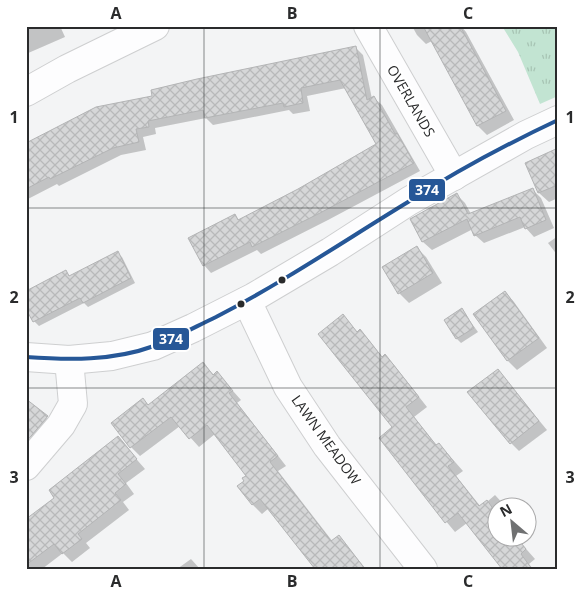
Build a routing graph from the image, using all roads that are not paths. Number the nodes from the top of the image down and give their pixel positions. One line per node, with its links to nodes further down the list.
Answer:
1 (155, 26): 3 (street)
2 (368, 26): 5 (street, OVERLANDS)
3 (26, 92)
4 (558, 120): 5 (street)
5 (454, 176): 6 (street)
6 (247, 301): 8 (street); 10 (street, LAWN MEADOW)
7 (26, 357): 8 (street)
8 (69, 360): 9 (street)
9 (26, 466)
10 (423, 569)

